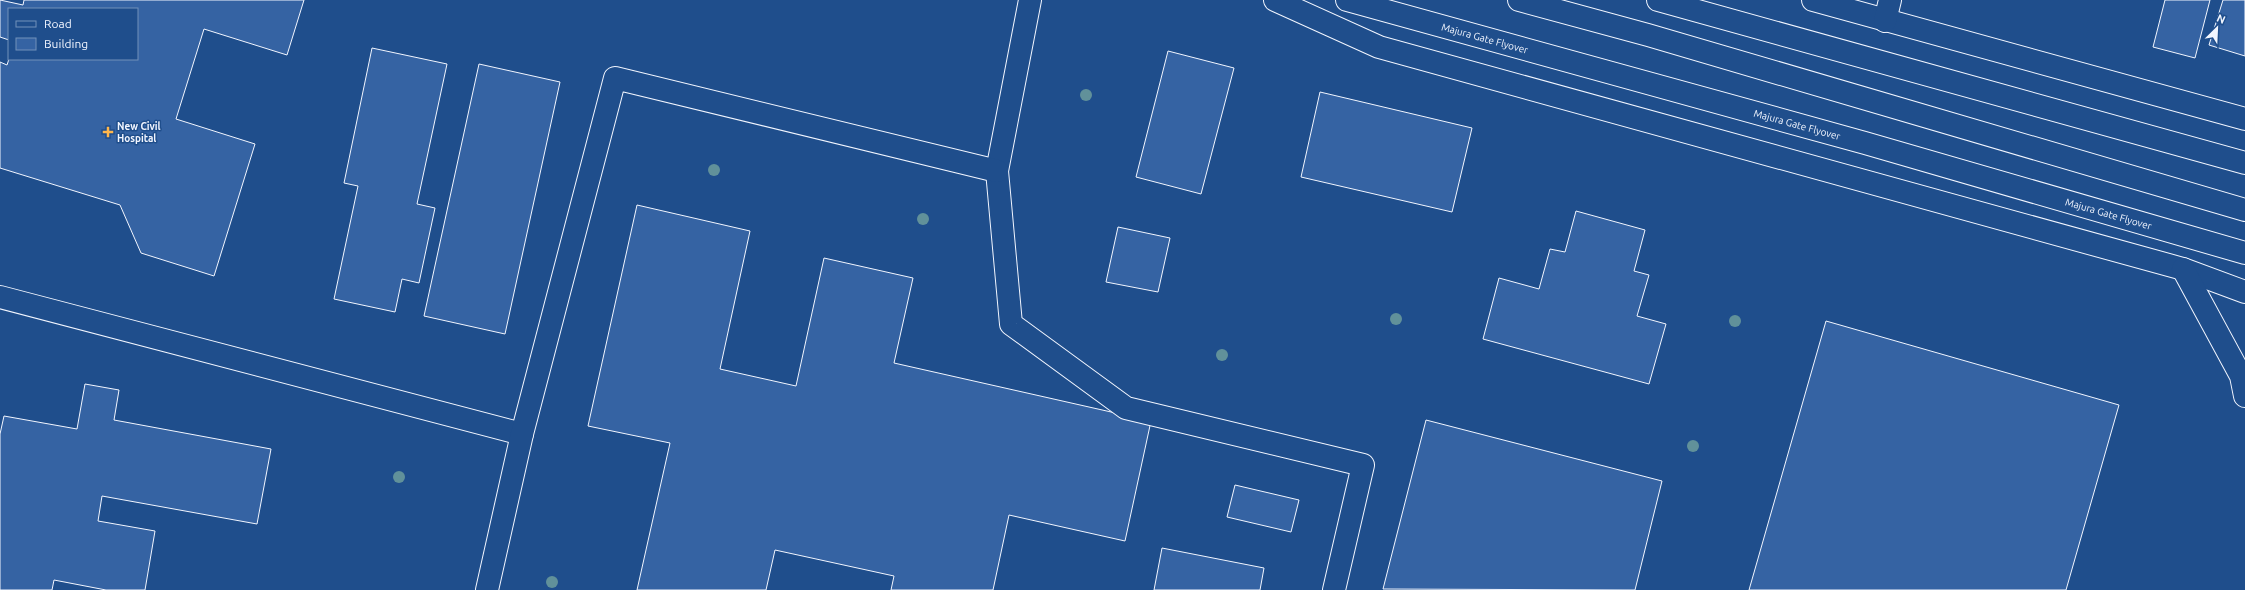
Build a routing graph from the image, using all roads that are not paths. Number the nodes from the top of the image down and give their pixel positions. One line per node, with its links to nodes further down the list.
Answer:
1 (1030, 0): 10 (main road)
2 (1275, 0): 13 (main road)
3 (1519, 0): 11 (main road)
4 (1658, 0): 9 (main road)
5 (1813, 0): 7 (main road)
6 (1353, 2): 12 (main road, Majura Gate Flyover)
7 (1888, 10): 8 (main road)
8 (2245, 119)
9 (2245, 163)
10 (997, 171): 17 (main road); 19 (main road)
11 (2245, 210)
12 (2245, 253)
13 (2183, 269): 14 (main road); 16 (main road)
14 (2245, 292)
15 (0, 297): 17 (main road)
16 (2245, 396)
17 (522, 434): 18 (main road)
18 (487, 590)
19 (1334, 590)

